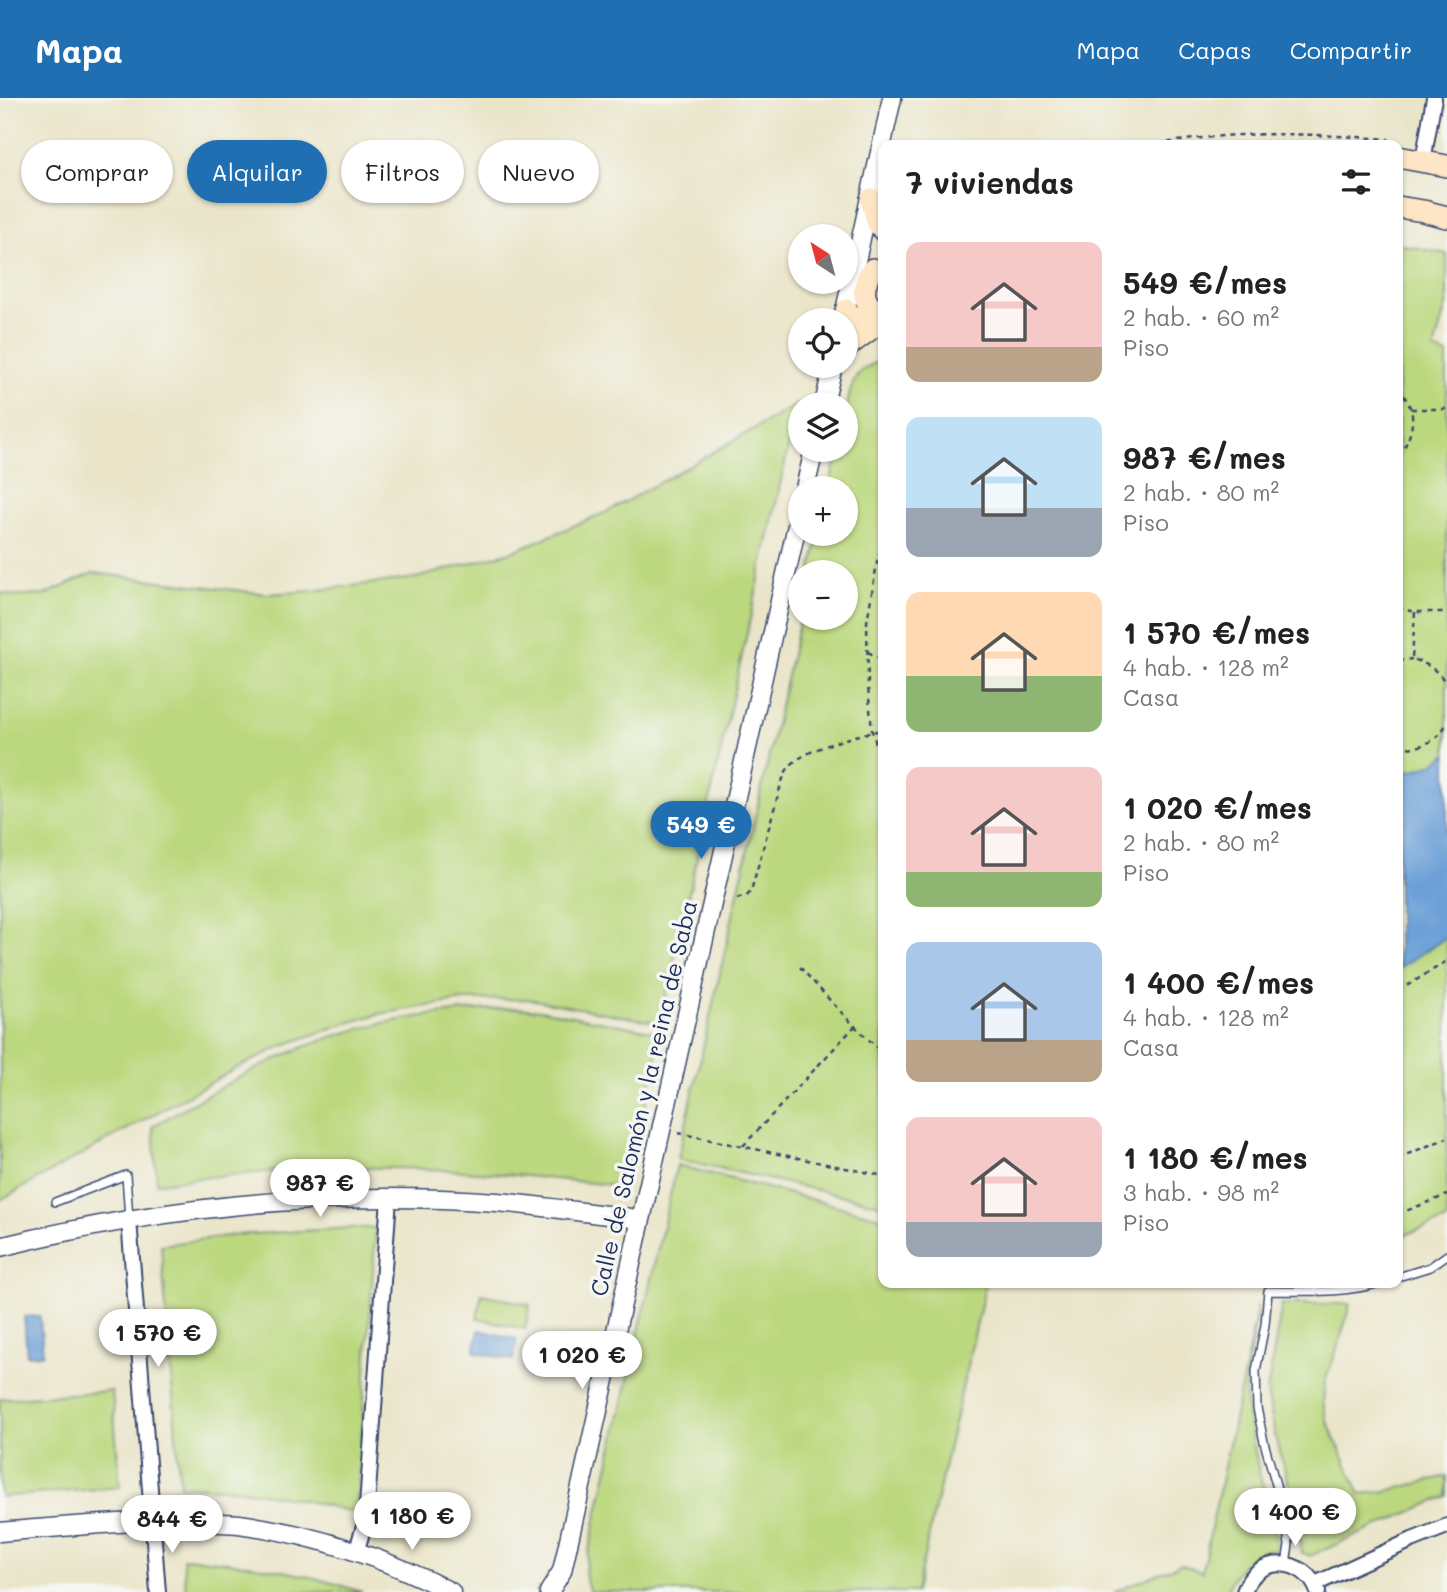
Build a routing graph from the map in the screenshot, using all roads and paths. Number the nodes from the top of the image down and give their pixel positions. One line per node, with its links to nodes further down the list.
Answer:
1 (892, 98): 3 (street)
2 (1434, 98): 7 (street)
3 (883, 140)
4 (1182, 140): 5 (path)
5 (1353, 140)
6 (1403, 150): 7 (main road)
7 (1423, 161): 9 (main road)
8 (878, 166): 10 (street)
9 (1447, 166)
10 (871, 200): 13 (main road); 14 (street)
11 (1403, 208): 12 (main road)
12 (1447, 218)
13 (878, 224)
14 (858, 256)
15 (878, 266): 16 (main road); 17 (main road)
16 (858, 278)
17 (878, 312)
18 (878, 320): 20 (main road)
19 (878, 321): 21 (main road)
20 (858, 322)
21 (858, 337)
22 (1403, 396): 24 (path)
23 (1447, 409): 24 (path)
24 (1411, 410): 25 (path)
25 (1403, 448)
26 (792, 546): 47 (street, Calle de Salomón y la reina de Saba)
27 (878, 557): 31 (path)
28 (1403, 609): 29 (path)
29 (1415, 612): 30 (path); 33 (path)
30 (1447, 612)
31 (867, 652): 32 (path); 38 (path)
32 (878, 658)
33 (1412, 659): 34 (path); 35 (path)
34 (1403, 660)
35 (1447, 682)
36 (1447, 723): 39 (path)
37 (878, 731): 38 (path)
38 (872, 732): 40 (path); 41 (path)
39 (1403, 747)
40 (878, 750)
41 (737, 899)
42 (1447, 961): 44 (path)
43 (800, 967): 45 (path)
44 (1403, 987)
45 (855, 1026): 46 (path); 49 (path)
46 (878, 1047)
47 (660, 1129): 49 (path); 56 (street, Calle de Salomón y la reina de Saba)
48 (1447, 1138): 50 (path)
49 (743, 1146): 51 (path)
50 (1403, 1156)
51 (878, 1176)
52 (1447, 1195): 55 (path)
53 (389, 1198): 56 (street); 57 (street); 65 (street)
54 (55, 1202): 57 (lane)
55 (1403, 1212)
56 (640, 1219): 67 (street, Calle de Salomón y la reina de Saba)
57 (130, 1220): 58 (street); 62 (street)
58 (0, 1247)
59 (1447, 1255): 60 (lane)
60 (1403, 1276)
61 (1362, 1288): 66 (lane)
62 (152, 1521): 64 (street); 65 (street); 69 (street)
63 (1447, 1526): 68 (street)
64 (0, 1532)
65 (356, 1552): 70 (street)
66 (1286, 1564): 68 (street); 73 (street)
67 (562, 1571): 71 (street, Calle de Salomón y la reina de Saba); 72 (street, Calle de Salomón y la reina de Saba)
68 (1316, 1588)
69 (158, 1592)
70 (451, 1592)
71 (549, 1592)
72 (566, 1592)
73 (1244, 1592)

